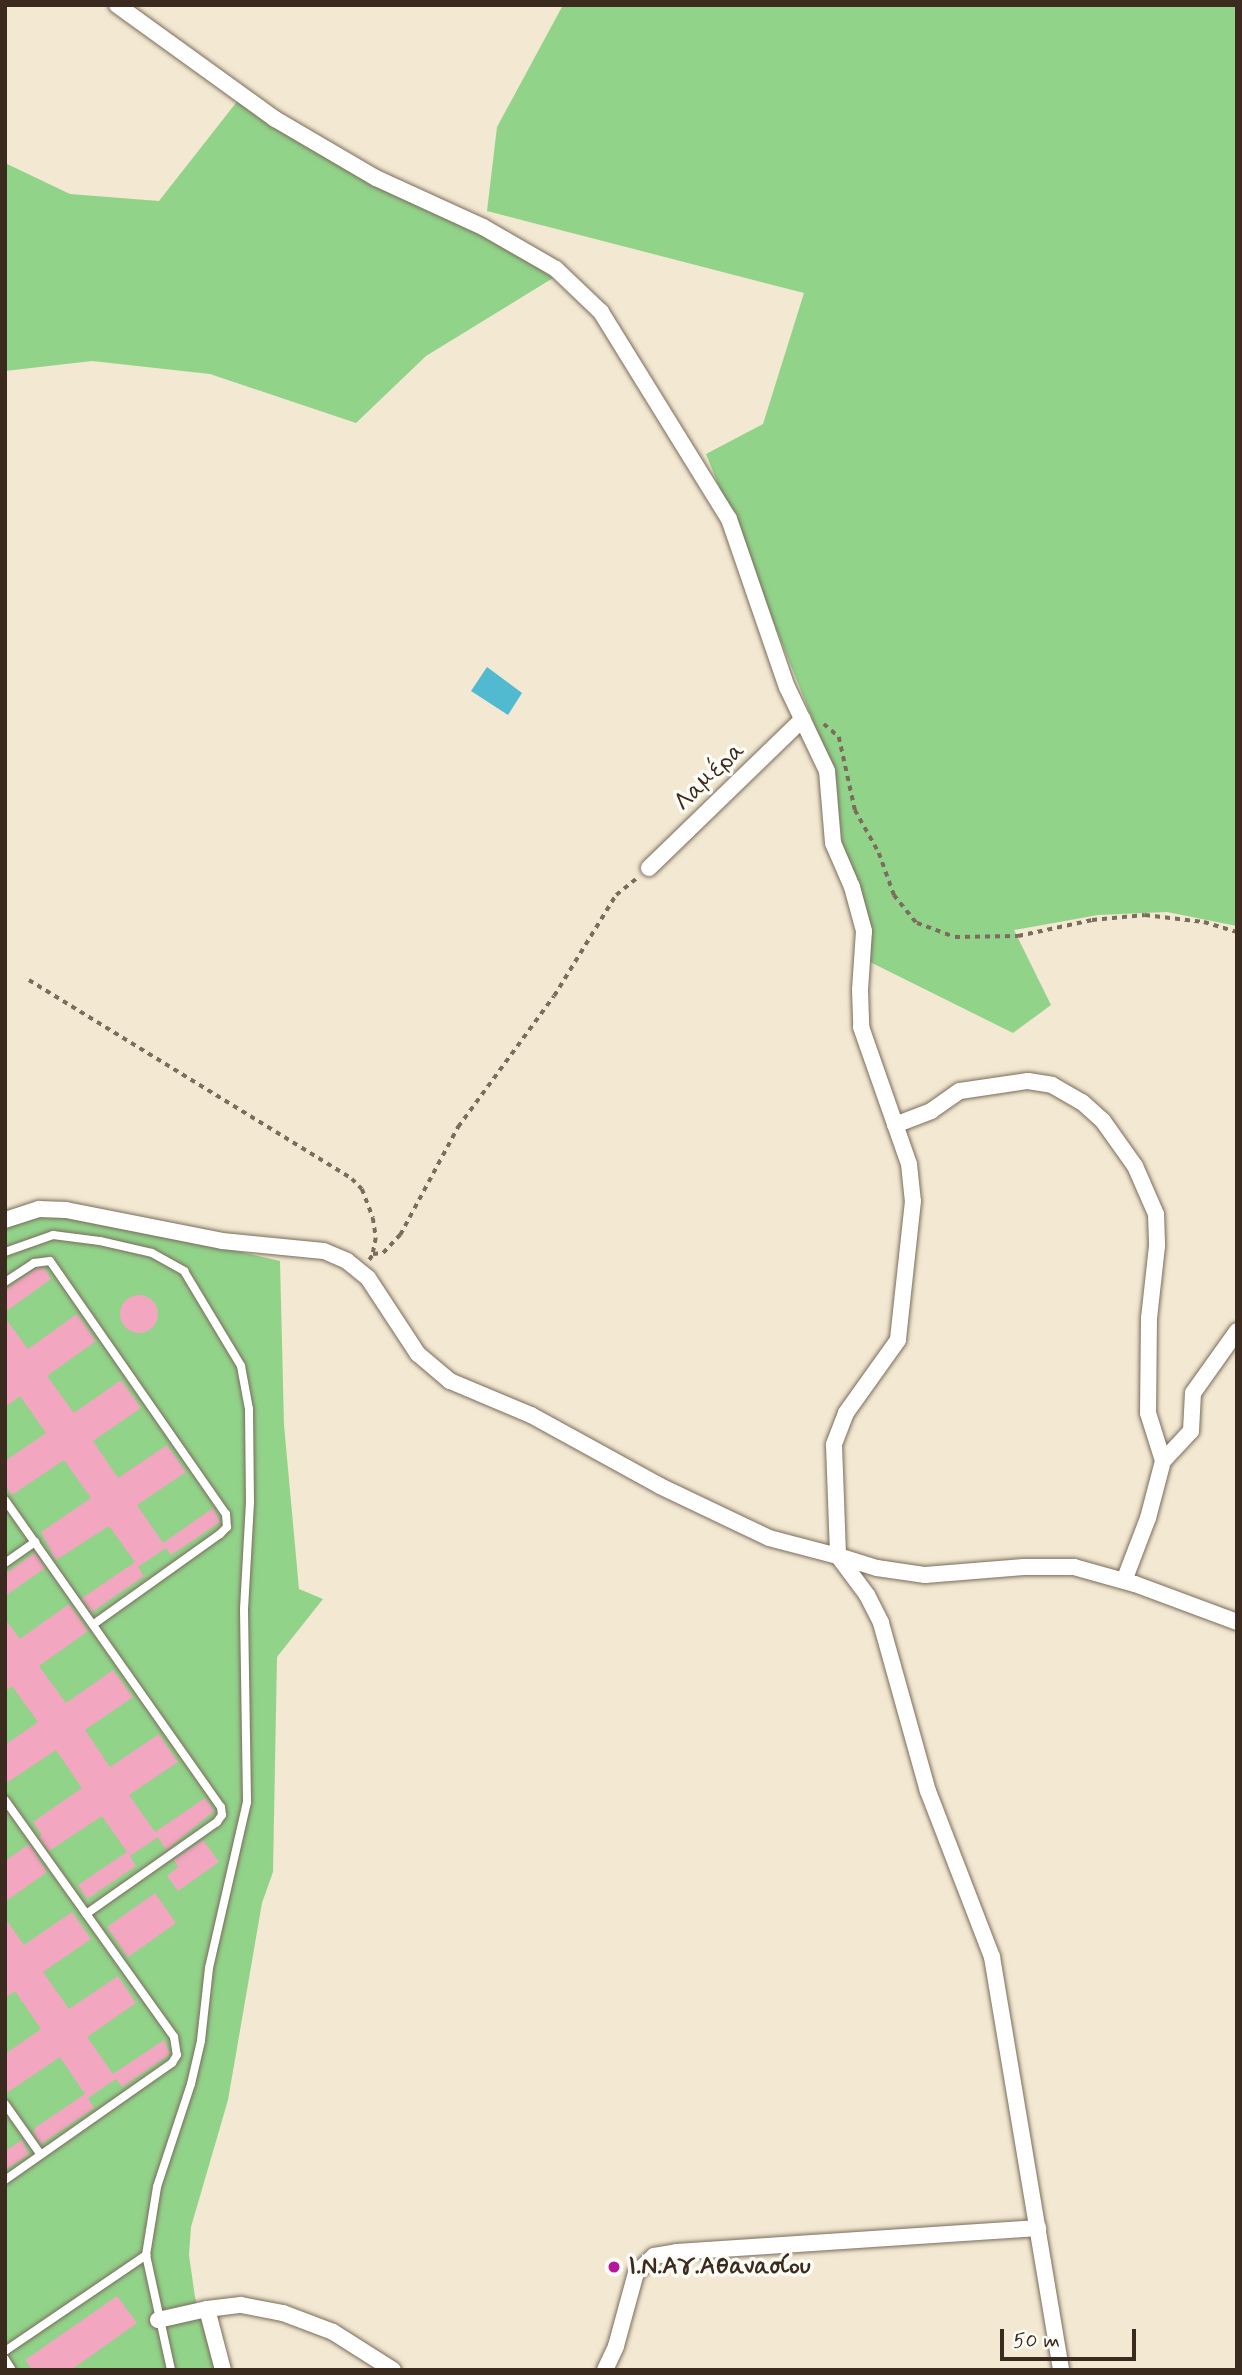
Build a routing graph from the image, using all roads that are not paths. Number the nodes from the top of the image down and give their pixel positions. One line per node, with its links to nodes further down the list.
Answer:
1 (117, 5): 2 (street)
2 (803, 719): 3 (street, Λαμέρα); 4 (street)
3 (649, 868)
4 (895, 1125): 9 (street); 12 (street)
5 (5, 1220): 12 (street)
6 (5, 1252): 23 (lane)
7 (5, 1282): 16 (lane)
8 (1237, 1331): 9 (street)
9 (1163, 1461): 14 (street)
10 (5, 1500): 11 (lane)
11 (35, 1542): 13 (lane); 16 (lane)
12 (838, 1556): 14 (street); 22 (street)
13 (5, 1563)
14 (1124, 1581): 15 (street)
15 (1237, 1622)
16 (93, 1625): 18 (lane)
17 (5, 1800): 18 (lane)
18 (86, 1914): 20 (lane)
19 (5, 2104): 20 (lane)
20 (41, 2155): 21 (lane)
21 (5, 2180)
22 (1038, 2228): 32 (street); 33 (street)
23 (146, 2255): 25 (lane); 26 (lane)
24 (207, 2309): 25 (street); 30 (street); 31 (street)
25 (158, 2320): 29 (lane)
26 (5, 2351)
27 (5, 2359): 28 (lane)
28 (12, 2370)
29 (171, 2370)
30 (223, 2370)
31 (393, 2370)
32 (605, 2370)
33 (1061, 2370)

